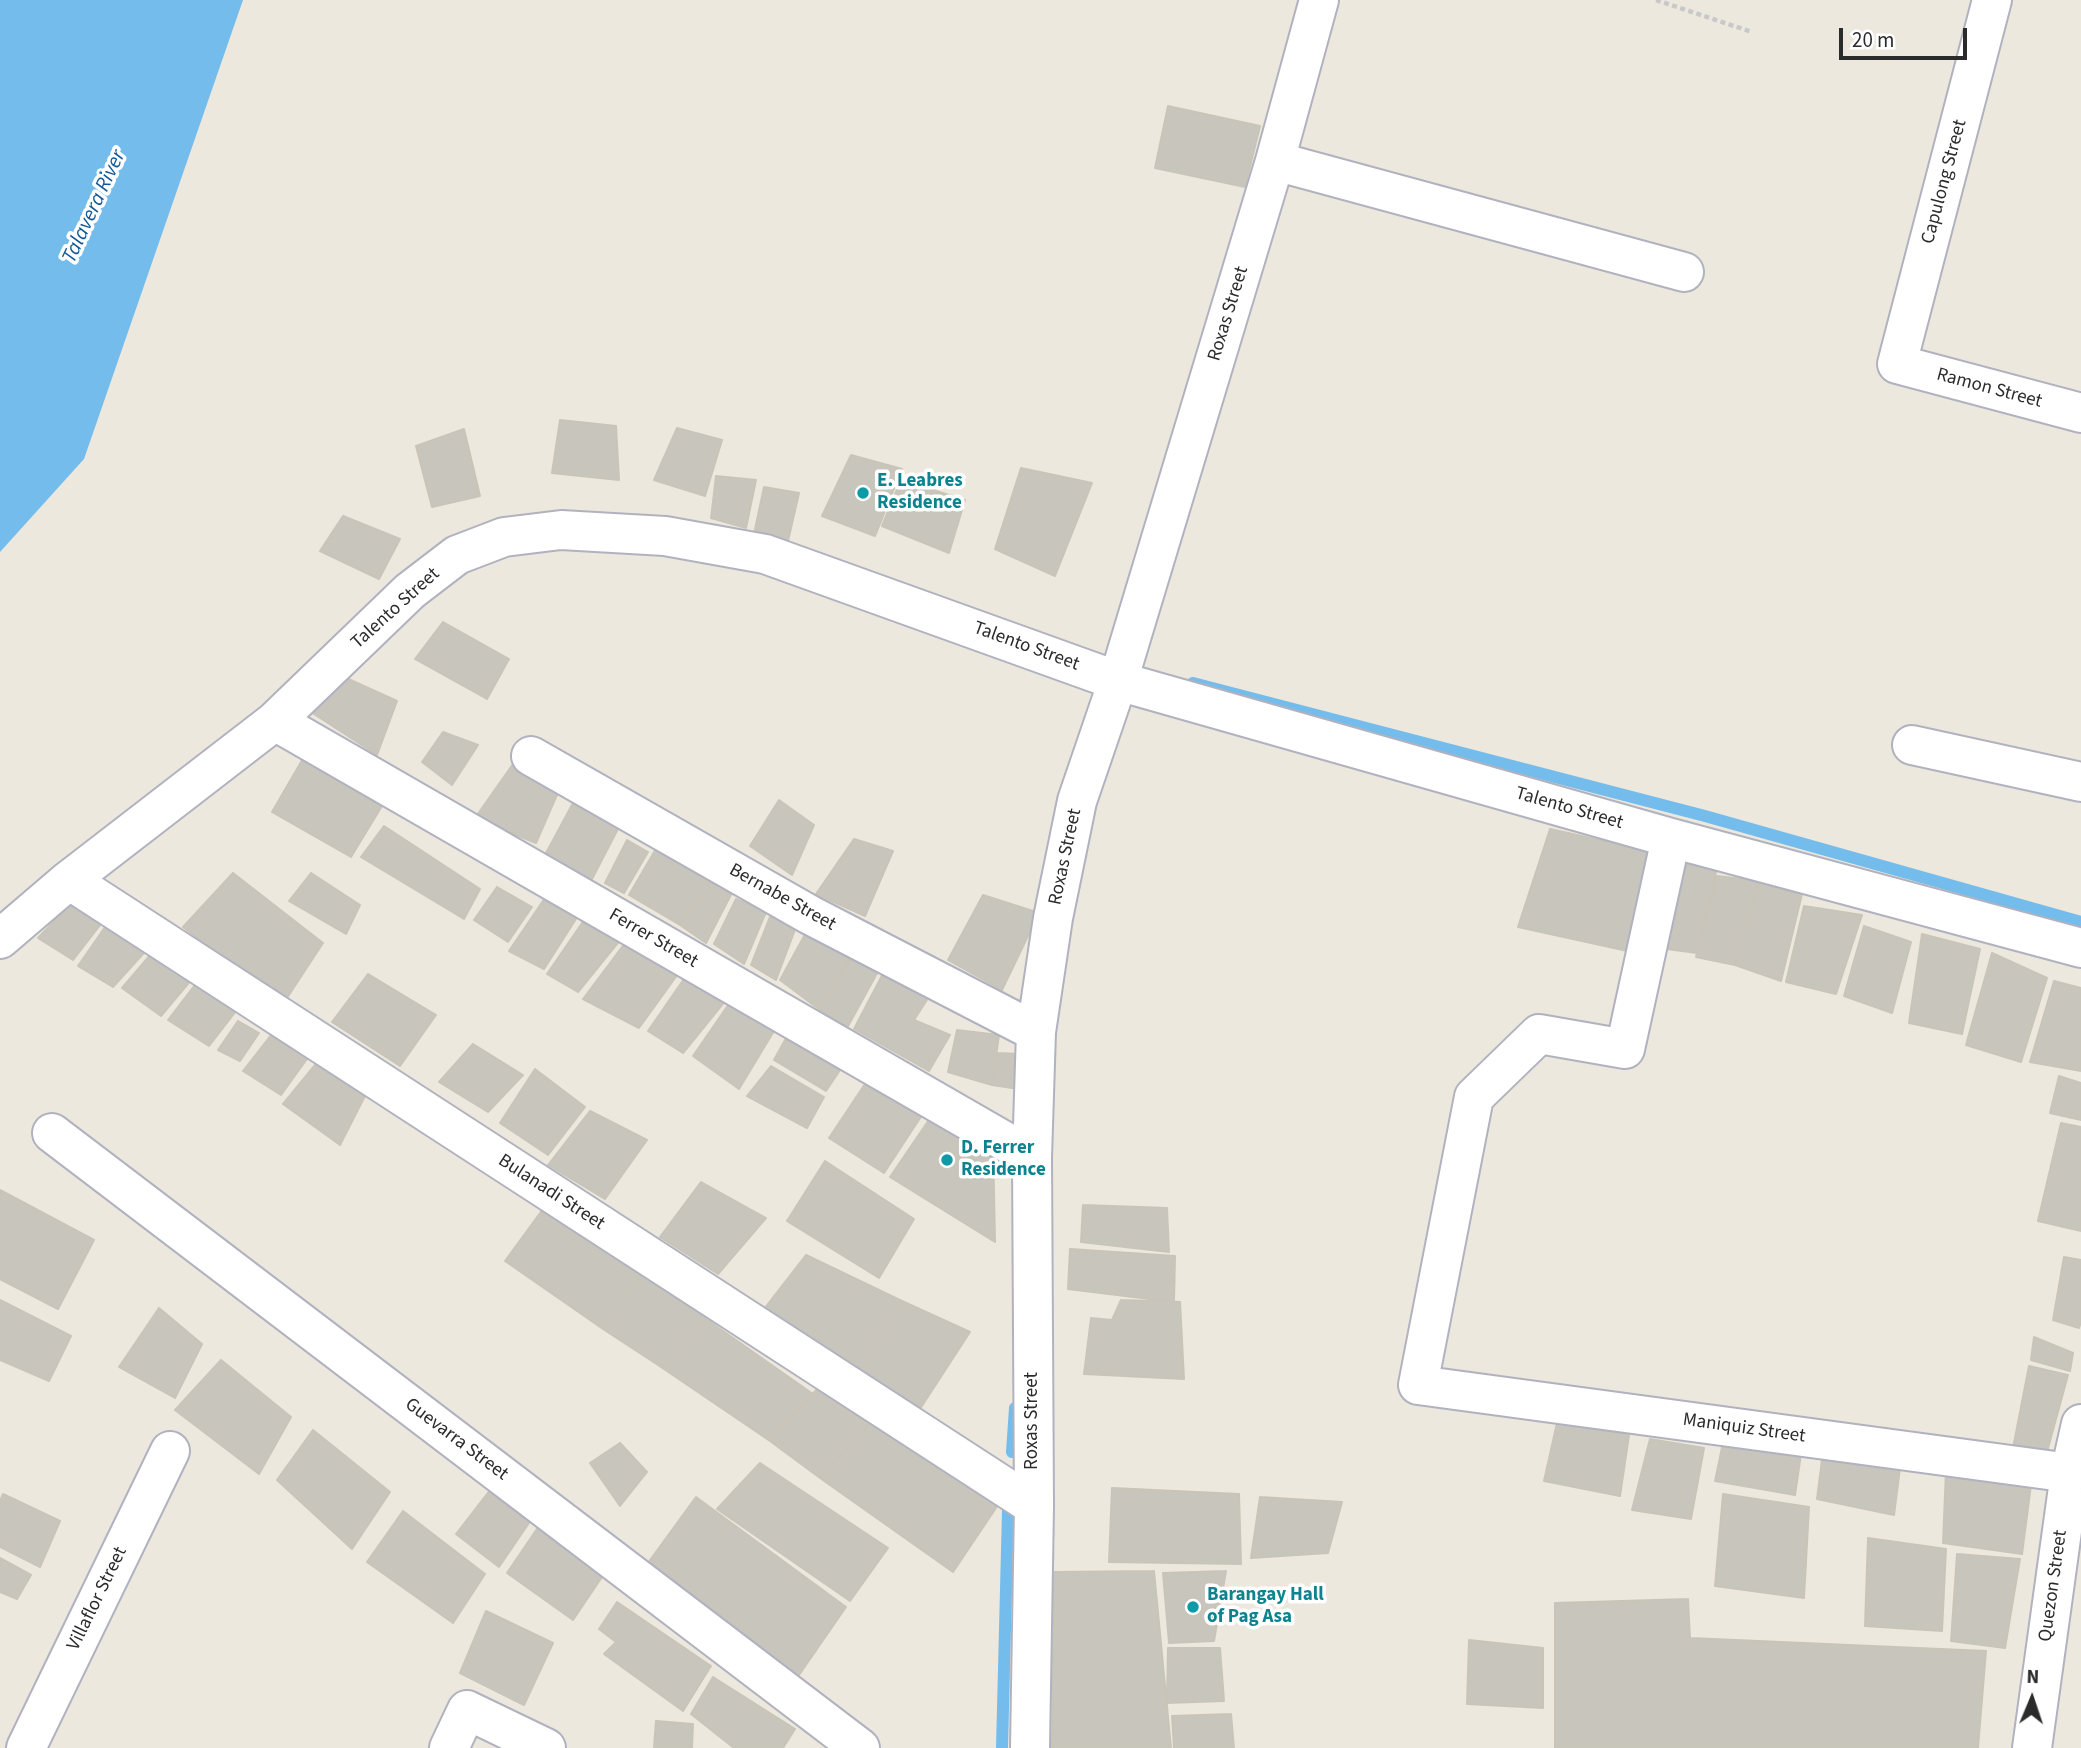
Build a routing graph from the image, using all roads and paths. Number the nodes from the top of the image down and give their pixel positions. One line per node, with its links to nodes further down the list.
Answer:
1 (1319, 0): 5 (street, Roxas Street)
2 (1656, 0): 4 (path)
3 (1993, 0): 7 (street, Capulong Street)
4 (1752, 32)
5 (1275, 161): 6 (street); 9 (street, Roxas Street)
6 (1684, 272)
7 (1897, 365): 8 (street, Ramon Street)
8 (2081, 413)
9 (1118, 681): 10 (street, Talento Street); 14 (street, Talento Street); 18 (street, Roxas Street)
10 (275, 722): 15 (street, Talento Street); 20 (street, Ferrer Street)
11 (1912, 745): 13 (street)
12 (531, 756): 18 (street, Bernabe Street)
13 (2081, 782)
14 (1671, 838): 17 (street, Talento Street); 23 (street, Maniquiz Street)
15 (69, 880): 16 (street, Talento Street); 24 (street, Bulanadi Street)
16 (0, 939)
17 (2081, 948)
18 (1037, 1032): 20 (street, Roxas Street)
19 (52, 1133): 28 (street, Guevarra Street)
20 (1032, 1157): 24 (street, Roxas Street)
21 (2081, 1424): 23 (street, Quezon Street)
22 (170, 1451): 25 (street, Villaflor Street)
23 (2070, 1473): 30 (street, Quezon Street)
24 (1034, 1506): 29 (street, Roxas Street)
25 (26, 1748)
26 (449, 1748): 27 (street)
27 (545, 1748)
28 (860, 1748)
29 (1030, 1748)
30 (2032, 1748)

